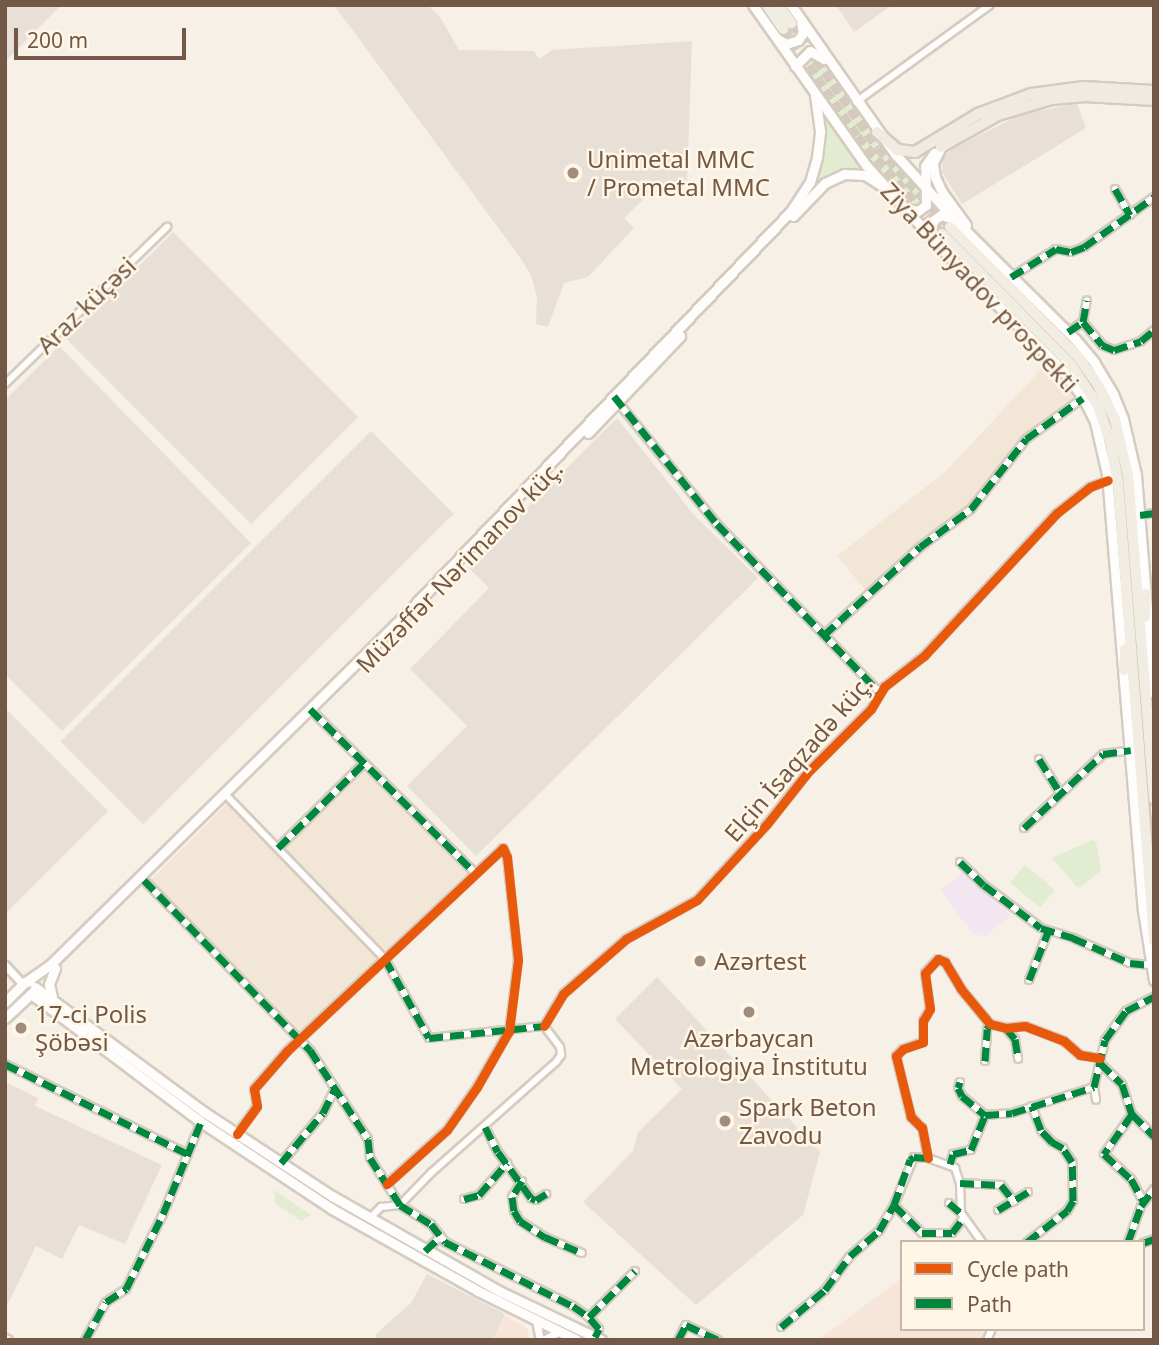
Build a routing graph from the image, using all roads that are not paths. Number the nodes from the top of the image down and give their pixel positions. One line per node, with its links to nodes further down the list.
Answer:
1 (753, 5): 7 (main road, Ziya Bünyadov prospekti)
2 (767, 5): 6 (main road, Ziya Bünyadov prospekti)
3 (779, 5): 6 (main road, Ziya Bünyadov prospekti)
4 (791, 5): 6 (main road, Ziya Bünyadov prospekti)
5 (990, 5): 13 (street)
6 (791, 24): 7 (main road); 9 (main road, Ziya Bünyadov prospekti)
7 (772, 33): 8 (main road, Ziya Bünyadov prospekti)
8 (795, 66): 9 (main road); 11 (main road, Ziya Bünyadov prospekti)
9 (835, 70): 13 (main road, Ziya Bünyadov prospekti)
10 (1154, 91): 14 (highway)
11 (816, 95): 16 (main road, Ziya Bünyadov prospekti); 32 (main road)
12 (1154, 100): 15 (highway)
13 (856, 102): 14 (main road, Ziya Bünyadov prospekti)
14 (877, 132): 18 (main road, Ziya Bünyadov prospekti)
15 (942, 147): 18 (main road); 25 (main road)
16 (886, 188): 20 (main road, Ziya Bünyadov prospekti); 32 (main road)
17 (1115, 188): 21 (street)
18 (926, 189): 20 (main road); 23 (main road, Ziya Bünyadov prospekti)
19 (1154, 197): 21 (street)
20 (898, 201): 24 (main road, Ziya Bünyadov prospekti)
21 (1130, 215): 26 (street)
22 (167, 227): 31 (street, Araz küçəsi)
23 (949, 227): 24 (main road); 25 (main road, Ziya Bünyadov prospekti); 34 (main road, Ziya Bünyadov prospekti); 36 (main road, Ziya Bünyadov prospekti)
24 (941, 248): 33 (main road, Ziya Bünyadov prospekti)
25 (988, 253): 26 (main road, Ziya Bünyadov prospekti)
26 (1011, 276): 30 (main road, Ziya Bünyadov prospekti)
27 (1087, 300): 28 (street)
28 (1083, 322): 29 (street); 30 (street)
29 (1154, 330)
30 (1068, 332): 35 (main road, Ziya Bünyadov prospekti)
31 (5, 384)
32 (616, 399): 41 (street); 46 (main road)
33 (1085, 402): 36 (main road, Ziya Bünyadov prospekti); 41 (street)
34 (1115, 420): 35 (main road); 42 (main road, Ziya Bünyadov prospekti)
35 (1136, 475): 38 (main road, Ziya Bünyadov prospekti)
36 (1113, 481): 40 (main road, Ziya Bünyadov prospekti); 43 (main road, Ziya Bünyadov prospekti); 44 (street, Elçin İsaqzadə küç.)
37 (1154, 513): 38 (street)
38 (1140, 514): 39 (main road, Ziya Bünyadov prospekti)
39 (1146, 594): 42 (main road); 45 (main road, Ziya Bünyadov prospekti)
40 (1126, 596): 43 (main road); 60 (main road, Ziya Bünyadov prospekti)
41 (824, 635): 44 (street)
42 (1143, 667): 50 (main road, Ziya Bünyadov prospekti)
43 (1124, 670): 47 (main road, Ziya Bünyadov prospekti)
44 (880, 693): 75 (street, Elçin İsaqzadə küç.)
45 (1154, 693)
46 (312, 711): 49 (street); 52 (main road)
47 (1131, 750): 51 (street); 58 (main road, Ziya Bünyadov prospekti)
48 (1039, 759): 51 (street)
49 (364, 763): 55 (street); 57 (street)
50 (1153, 775): 53 (main road, Ziya Bünyadov prospekti)
51 (1060, 793): 54 (street)
52 (226, 795): 55 (street); 59 (main road); 69 (main road)
53 (1154, 799)
54 (1024, 828)
55 (278, 848): 63 (street)
56 (960, 862): 61 (street)
57 (474, 872): 63 (street); 77 (street)
58 (1141, 878): 60 (main road); 65 (main road, Ziya Bünyadov prospekti)
59 (144, 880): 66 (main road); 78 (street)
60 (1153, 928): 62 (main road, Ziya Bünyadov prospekti)
61 (1048, 932): 65 (street); 67 (street)
62 (1154, 941)
63 (385, 959): 77 (street); 78 (street)
64 (5, 965): 69 (street)
65 (1150, 965): 68 (main road, Ziya Bünyadov prospekti)
66 (55, 968): 69 (main road); 70 (main road)
67 (1029, 979)
68 (1154, 980)
69 (29, 987): 70 (main road); 72 (main road); 73 (main road); 83 (main road)
70 (52, 997): 83 (main road)
71 (1154, 997): 80 (street)
72 (5, 1002)
73 (5, 1018)
74 (990, 1024): 76 (street); 81 (street); 96 (street)
75 (544, 1026): 77 (street); 92 (street)
76 (1006, 1028): 79 (street); 80 (street)
77 (509, 1031): 102 (street)
78 (302, 1040): 86 (street); 93 (street)
79 (1018, 1059)
80 (1100, 1060): 85 (street); 89 (street)
81 (985, 1061)
82 (5, 1064): 95 (street)
83 (150, 1079): 91 (main road); 93 (main road)
84 (960, 1082): 90 (street)
85 (1094, 1087): 87 (street); 88 (street)
86 (335, 1088): 97 (street); 102 (street)
87 (1096, 1100)
88 (1032, 1106): 90 (street); 119 (street)
89 (1132, 1114): 94 (street); 108 (street)
90 (985, 1115): 99 (street)
91 (201, 1122): 95 (street); 124 (main road)
92 (485, 1127): 98 (street); 110 (street)
93 (237, 1134): 97 (main road)
94 (1154, 1136)
95 (188, 1154): 130 (street)
96 (928, 1157): 99 (street); 111 (street)
97 (281, 1163): 114 (main road)
98 (506, 1163): 100 (street); 106 (street)
99 (950, 1164): 101 (street)
100 (522, 1181): 105 (street); 122 (street)
101 (960, 1183): 107 (street); 113 (street)
102 (387, 1184): 110 (street)
103 (1154, 1188): 108 (street)
104 (1028, 1192): 107 (street)
105 (546, 1194)
106 (464, 1199)
107 (1014, 1201): 112 (street)
108 (1144, 1202): 120 (street)
109 (949, 1203): 113 (street)
110 (400, 1205): 114 (street); 116 (street)
111 (894, 1205): 115 (street); 127 (street)
112 (998, 1210)
113 (962, 1215): 115 (street); 118 (street)
114 (370, 1218): 121 (main road)
115 (925, 1233): 117 (street)
116 (440, 1237): 121 (street); 125 (street)
117 (927, 1240)
118 (981, 1240)
119 (1030, 1240)
120 (1131, 1240)
121 (425, 1251): 124 (main road)
122 (582, 1252)
123 (635, 1271): 125 (street)
124 (499, 1297): 126 (main road); 129 (main road)
125 (589, 1317): 129 (street)
126 (536, 1320): 128 (main road); 131 (street)
127 (780, 1326)
128 (558, 1332): 131 (street); 132 (main road)
129 (598, 1339)
130 (85, 1340)
131 (542, 1340)
132 (576, 1340)
133 (678, 1340): 134 (street)
134 (718, 1340)

